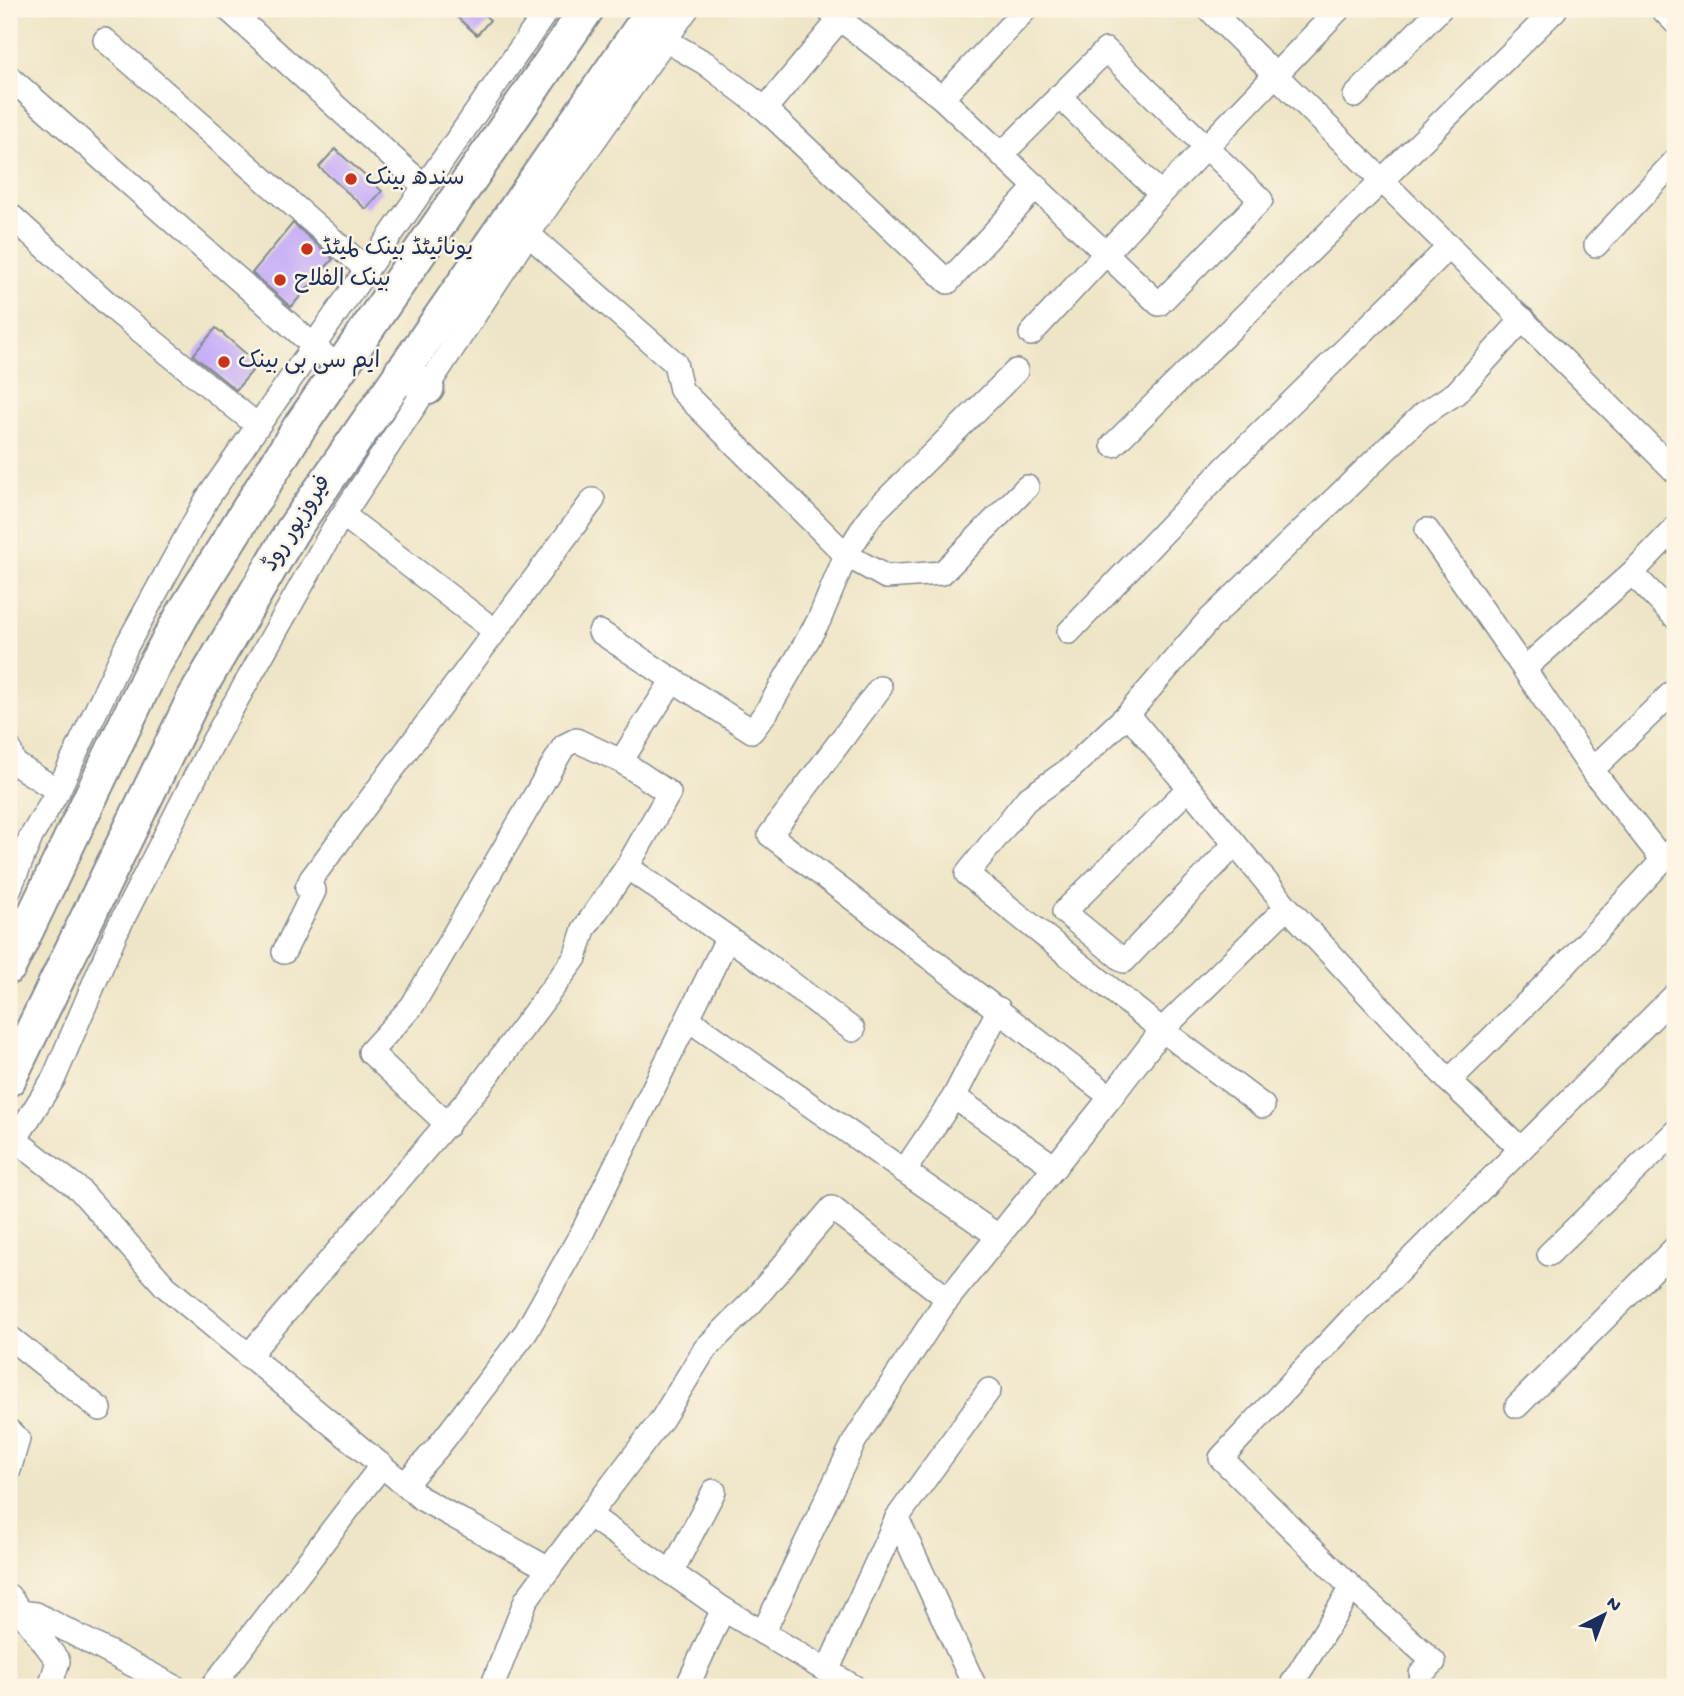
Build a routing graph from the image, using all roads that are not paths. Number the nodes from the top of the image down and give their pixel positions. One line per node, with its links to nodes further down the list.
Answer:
1 (228, 9): 26 (street)
2 (548, 9): 26 (street)
3 (587, 9): 38 (highway)
4 (653, 9): 40 (highway, فیروزپور روڈ)
5 (687, 9): 15 (street)
6 (1026, 9): 20 (street)
7 (1339, 9): 16 (street)
8 (1440, 9): 19 (street)
9 (1555, 9): 25 (street)
10 (1662, 9): 13 (street)
11 (1213, 10): 16 (street)
12 (843, 15): 20 (street); 21 (street)
13 (1675, 22)
14 (105, 40): 34 (street)
15 (665, 40): 21 (street); 30 (street)
16 (1276, 75): 22 (street); 25 (street)
17 (9, 77): 37 (street)
18 (1059, 96): 22 (street); 23 (street); 28 (street)
19 (1355, 96)
20 (942, 98): 23 (street)
21 (765, 109): 27 (street)
22 (1207, 148): 28 (street); 33 (street)
23 (1003, 153): 27 (street)
24 (1675, 161): 31 (street)
25 (1382, 179): 32 (street); 42 (street)
26 (424, 186): 34 (street)
27 (1037, 186): 33 (street)
28 (1161, 194): 33 (street)
29 (9, 214): 41 (street)
30 (528, 234): 40 (street); 49 (street)
31 (1597, 245)
32 (1450, 246): 35 (street); 54 (street)
33 (1107, 254): 36 (street)
34 (366, 269): 37 (street)
35 (1523, 319): 43 (street); 61 (street)
36 (1031, 334)
37 (311, 346): 38 (street); 41 (street)
38 (340, 369): 56 (highway)
39 (1016, 371): 49 (street)
40 (414, 380): 46 (street); 60 (highway, فیروزپور روڈ)
41 (257, 425): 66 (street)
42 (1113, 445)
43 (1675, 471)
44 (1027, 487): 49 (street)
45 (593, 500): 52 (street)
46 (343, 515): 52 (street); 87 (street)
47 (1675, 528): 50 (street)
48 (1427, 530): 55 (street)
49 (846, 555): 57 (street)
50 (1632, 573): 51 (street); 55 (street)
51 (1675, 617)
52 (495, 631): 73 (street)
53 (600, 632): 57 (street)
54 (1069, 632)
55 (1524, 668): 64 (street)
56 (150, 673): 60 (highway); 74 (highway)
57 (673, 680): 63 (street)
58 (880, 688): 76 (street)
59 (1675, 690): 64 (street)
60 (194, 698): 80 (highway, فیروزپور روڈ)
61 (1128, 714): 65 (street); 79 (street)
62 (9, 748): 66 (street)
63 (621, 761): 69 (street); 85 (street)
64 (1592, 770): 68 (street)
65 (1189, 788): 67 (street); 67 (street)
66 (58, 791): 70 (street)
67 (1235, 844): 71 (street)
68 (1669, 853): 81 (street)
69 (627, 867): 72 (street); 85 (street)
70 (9, 890)
71 (1287, 906): 79 (street); 81 (street)
72 (727, 939): 77 (street); 78 (street)
73 (284, 952)
74 (9, 967)
75 (1675, 995): 88 (street)
76 (999, 1009): 82 (street); 83 (street)
77 (688, 1019): 90 (street); 103 (street)
78 (853, 1030)
79 (1162, 1030): 83 (street); 84 (street)
80 (9, 1079)
81 (1449, 1081): 88 (street)
82 (954, 1097): 89 (street); 90 (street)
83 (1111, 1097): 89 (street)
84 (1263, 1106)
85 (448, 1125): 96 (street)
86 (1675, 1132): 93 (street)
87 (12, 1138): 96 (street)
88 (1521, 1149): 109 (street)
89 (1055, 1167): 91 (street)
90 (904, 1171): 91 (street)
91 (999, 1237): 94 (street)
92 (1675, 1248): 98 (street)
93 (1549, 1254)
94 (948, 1299): 105 (street); 112 (street)
95 (9, 1337): 99 (street)
96 (248, 1356): 101 (street)
97 (989, 1390): 106 (street)
98 (1517, 1406)
99 (100, 1409)
100 (9, 1432): 102 (street)
101 (382, 1465): 103 (street); 117 (street)
102 (9, 1470)
103 (405, 1484): 107 (street)
104 (714, 1491): 108 (street)
105 (589, 1515): 107 (street); 108 (street)
106 (897, 1518): 114 (street); 120 (street)
107 (549, 1569): 118 (street)
108 (671, 1573): 111 (street)
109 (1352, 1588): 113 (street); 121 (street)
110 (14, 1604): 115 (street); 116 (street)
111 (723, 1609): 112 (street); 119 (street)
112 (763, 1633): 114 (street)
113 (1421, 1674)
114 (836, 1681)
115 (170, 1686)
116 (50, 1687)
117 (212, 1687)
118 (492, 1687)
119 (687, 1687)
120 (975, 1687)
121 (1300, 1687)

